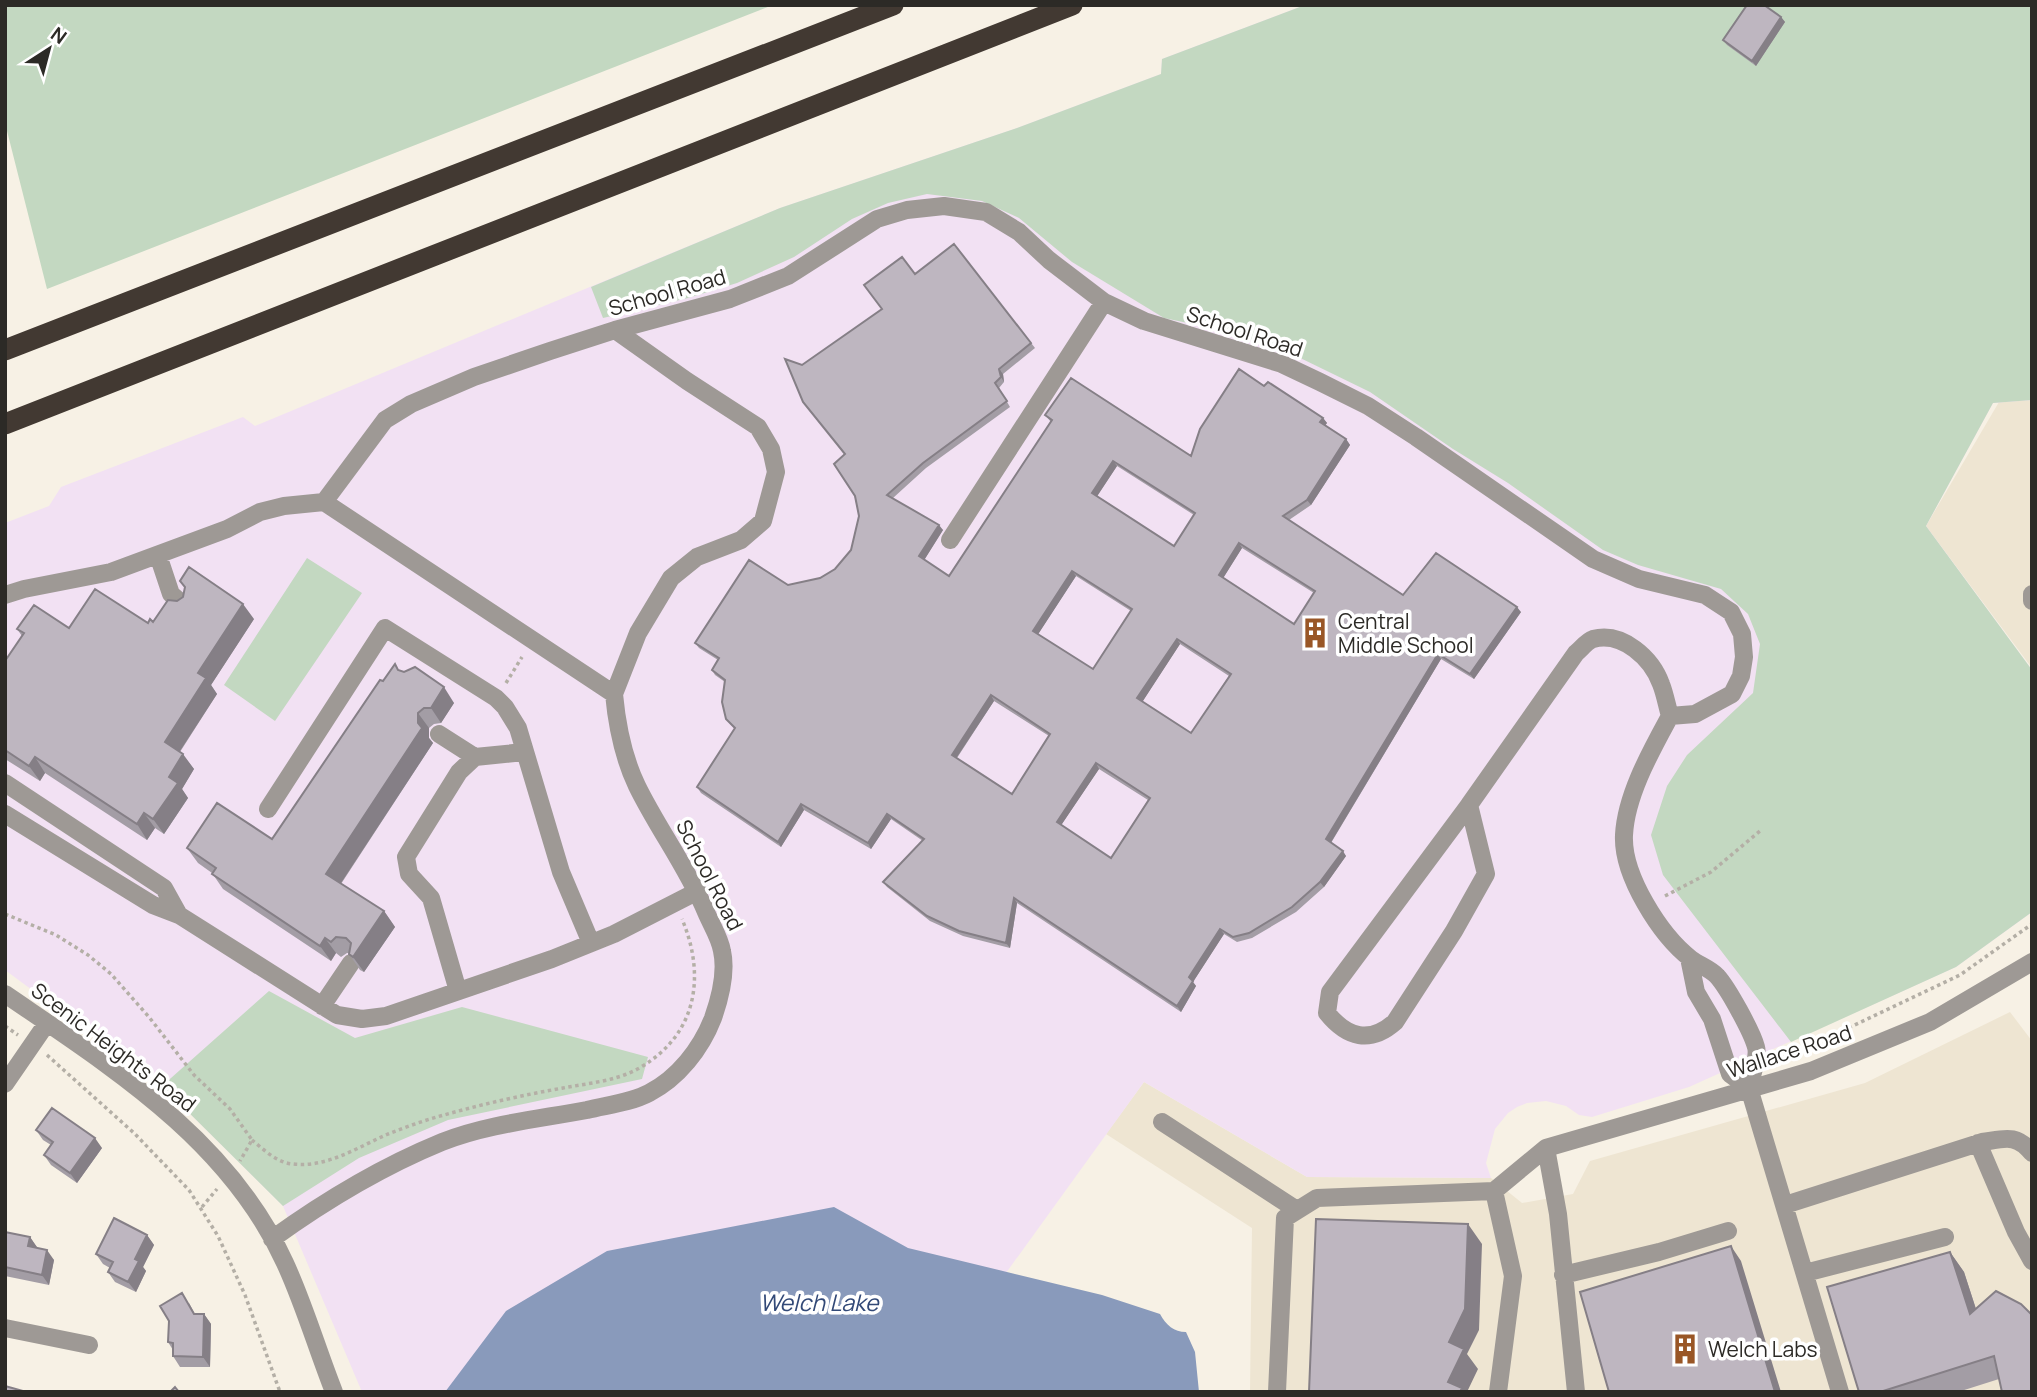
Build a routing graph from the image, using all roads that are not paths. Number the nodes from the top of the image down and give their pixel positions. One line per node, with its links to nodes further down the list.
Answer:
1 (893, 5): 5 (highway)
2 (1072, 5): 6 (highway)
3 (1104, 302): 4 (street, School Road); 8 (street); 15 (street, School Road)
4 (615, 330): 7 (street, School Road); 14 (street)
5 (5, 350)
6 (5, 424)
7 (324, 502): 9 (street); 14 (street)
8 (950, 540)
9 (158, 555): 11 (street); 13 (street)
10 (2032, 594): 12 (street)
11 (5, 595)
12 (2032, 601)
13 (185, 606)
14 (614, 694): 23 (street, School Road)
15 (1670, 716): 20 (street); 26 (street)
16 (439, 734): 18 (street)
17 (524, 752): 18 (street); 21 (street); 25 (street)
18 (475, 757): 29 (street)
19 (5, 783): 24 (street)
20 (1469, 805): 20 (street)
21 (268, 809)
22 (5, 814): 24 (street)
23 (698, 891): 25 (street); 44 (street, School Road)
24 (178, 915): 31 (street)
25 (592, 943): 29 (street)
26 (1689, 958): 34 (street); 34 (street)
27 (351, 964): 31 (street)
28 (2029, 970): 34 (street, Wallace Road)
29 (458, 991): 31 (street)
30 (5, 994): 32 (street, Scenic Heights Road)
31 (322, 1006)
32 (47, 1023): 33 (street); 44 (street, Scenic Heights Road)
33 (5, 1084)
34 (1749, 1088): 37 (street, Wallace Road); 40 (street)
35 (1162, 1122): 41 (street)
36 (1978, 1143): 38 (street); 40 (street); 45 (street)
37 (1546, 1147): 39 (street); 47 (street)
38 (2032, 1153)
39 (1494, 1191): 41 (street); 52 (street)
40 (1785, 1205): 46 (street)
41 (1297, 1210): 51 (street)
42 (1728, 1231): 47 (street)
43 (1945, 1237): 46 (street)
44 (272, 1239): 50 (street, Scenic Heights Road)
45 (2032, 1261)
46 (1805, 1273): 54 (street)
47 (1563, 1275): 53 (street)
48 (5, 1328): 49 (street)
49 (89, 1345)
50 (334, 1392)
51 (1277, 1392)
52 (1498, 1392)
53 (1576, 1392)
54 (1840, 1392)

